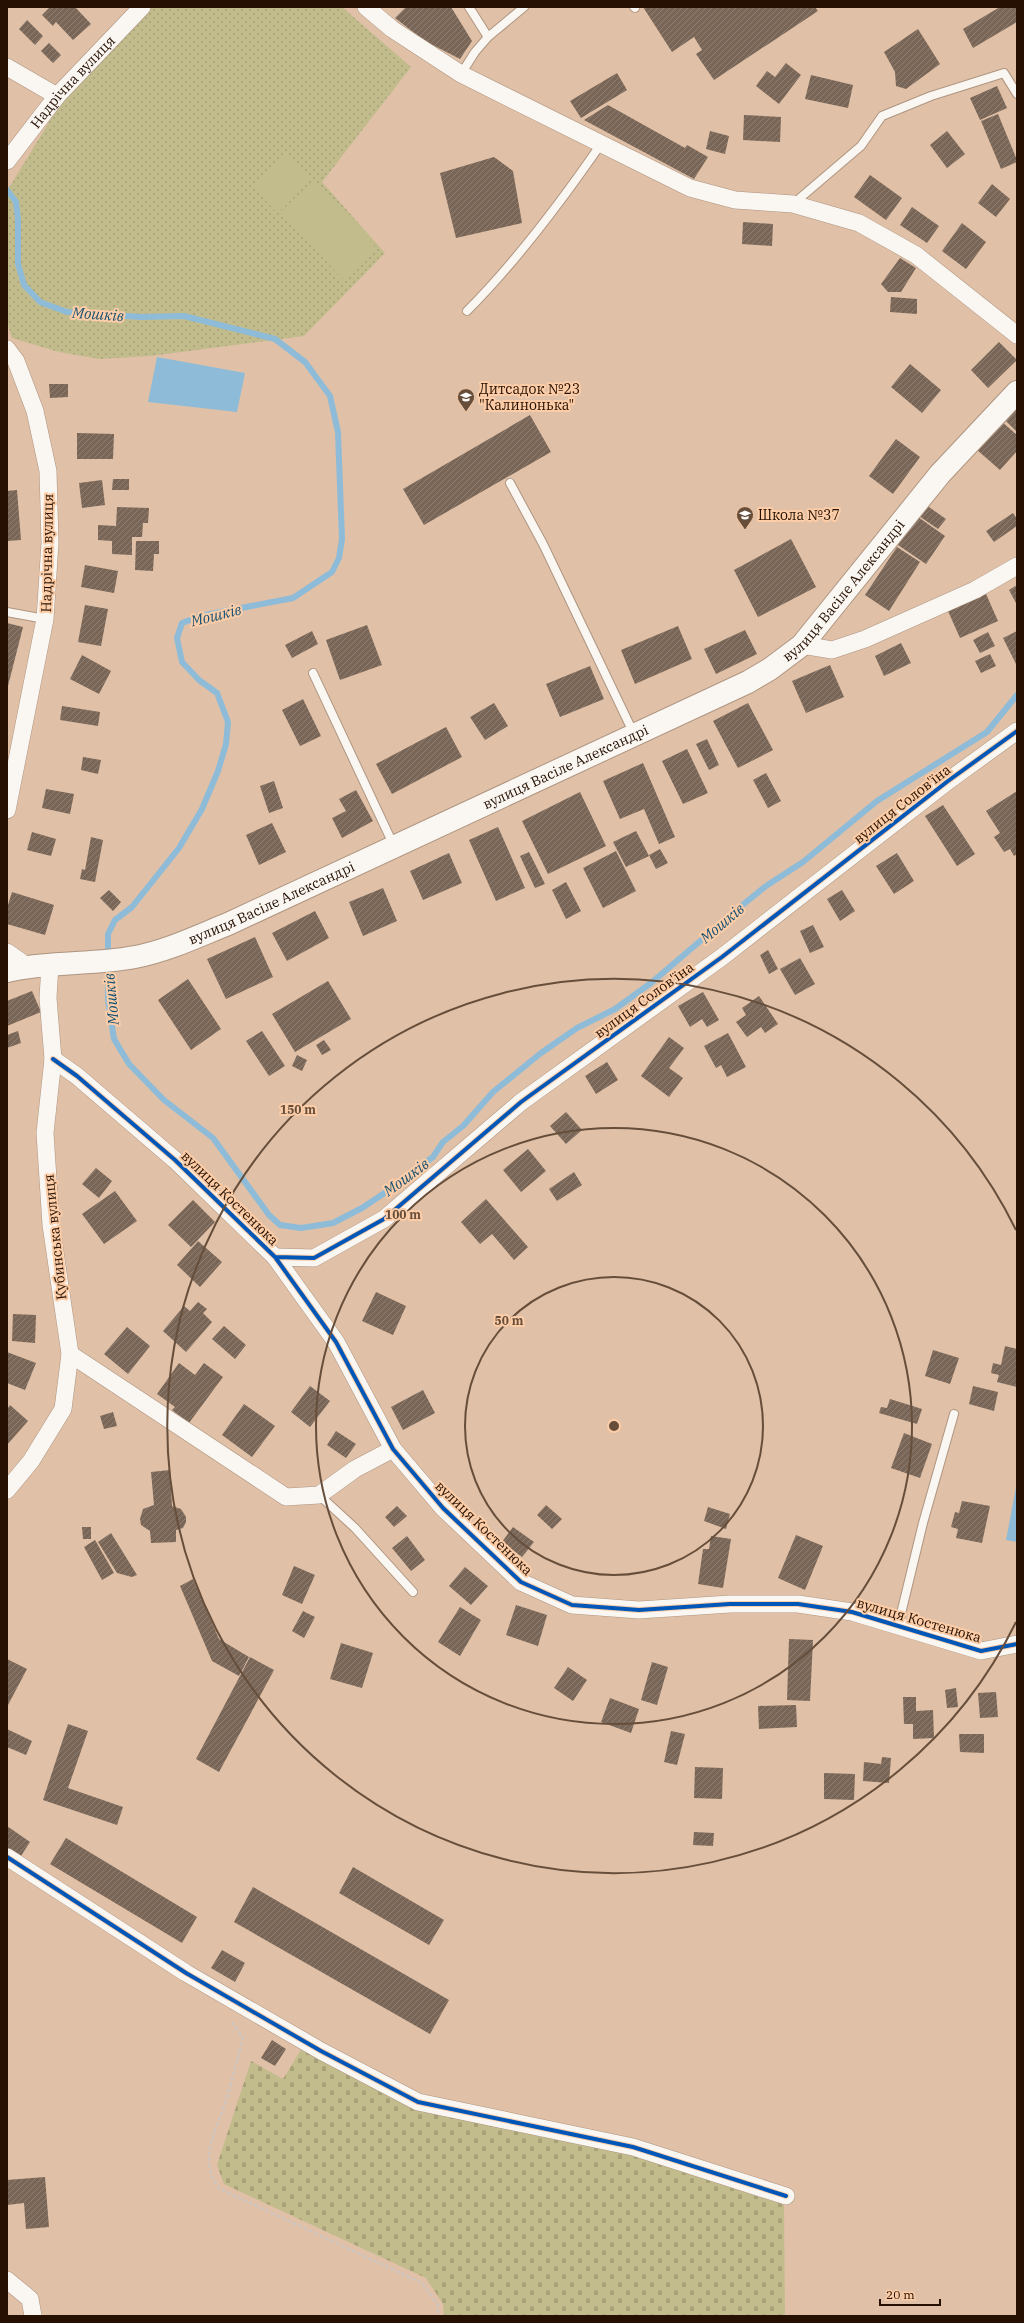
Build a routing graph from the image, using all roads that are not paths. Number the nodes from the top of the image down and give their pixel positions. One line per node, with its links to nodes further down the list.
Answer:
1 (142, 7): 9 (street, Надрічна вулиця)
2 (366, 7): 7 (street)
3 (469, 7): 5 (lane)
4 (524, 7): 5 (lane)
5 (488, 37): 7 (lane)
6 (7, 67): 9 (street)
7 (461, 74): 10 (street)
8 (1017, 94): 12 (lane)
9 (57, 96): 11 (street, Надрічна вулиця)
10 (601, 144): 12 (street); 13 (lane)
11 (11, 157)
12 (793, 204): 14 (street)
13 (467, 311)
14 (1017, 335)
15 (7, 348): 20 (street, Надрічна вулиця)
16 (1017, 392): 21 (main road, вулиця Васіле Александрі)
17 (510, 483): 24 (lane)
18 (1017, 566): 21 (street)
19 (7, 612): 20 (lane)
20 (46, 619): 25 (street, Надрічна вулиця)
21 (802, 645): 24 (main road, вулиця Васіле Александрі)
22 (313, 673): 26 (lane)
23 (1017, 732): 31 (street, вулиця Солов'їна)
24 (635, 736): 26 (main road, вулиця Васіле Александрі)
25 (7, 810)
26 (394, 847): 28 (main road, вулиця Васіле Александрі)
27 (7, 952): 29 (street)
28 (50, 965): 29 (main road, вулиця Васіле Александрі); 30 (street, Кубинська вулиця)
29 (17, 969)
30 (53, 1059): 31 (street, вулиця Костенюка); 32 (street, Кубинська вулиця)
31 (275, 1257): 34 (street, вулиця Костенюка)
32 (70, 1354): 35 (street, Кубинська вулиця); 36 (street)
33 (954, 1414): 38 (lane)
34 (393, 1449): 36 (street); 38 (street, вулиця Костенюка)
35 (7, 1490)
36 (319, 1495): 37 (lane)
37 (413, 1592)
38 (898, 1626): 39 (street, вулиця Костенюка)
39 (1017, 1644)
40 (7, 1857): 41 (street)
41 (786, 2196)
42 (7, 2280): 43 (street)
43 (34, 2316)

